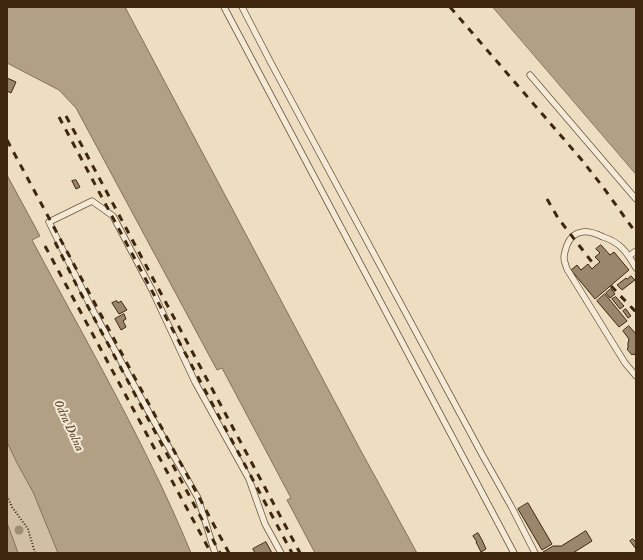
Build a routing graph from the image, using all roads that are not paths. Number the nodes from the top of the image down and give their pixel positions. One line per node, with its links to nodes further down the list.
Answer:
1 (224, 7): 11 (lane)
2 (242, 7): 12 (lane)
3 (530, 75): 4 (lane)
4 (636, 199)
5 (636, 251): 6 (lane)
6 (629, 256): 7 (lane); 8 (lane)
7 (636, 268)
8 (636, 376)
9 (215, 553): 10 (lane)
10 (281, 553)
11 (514, 553)
12 (535, 553)

